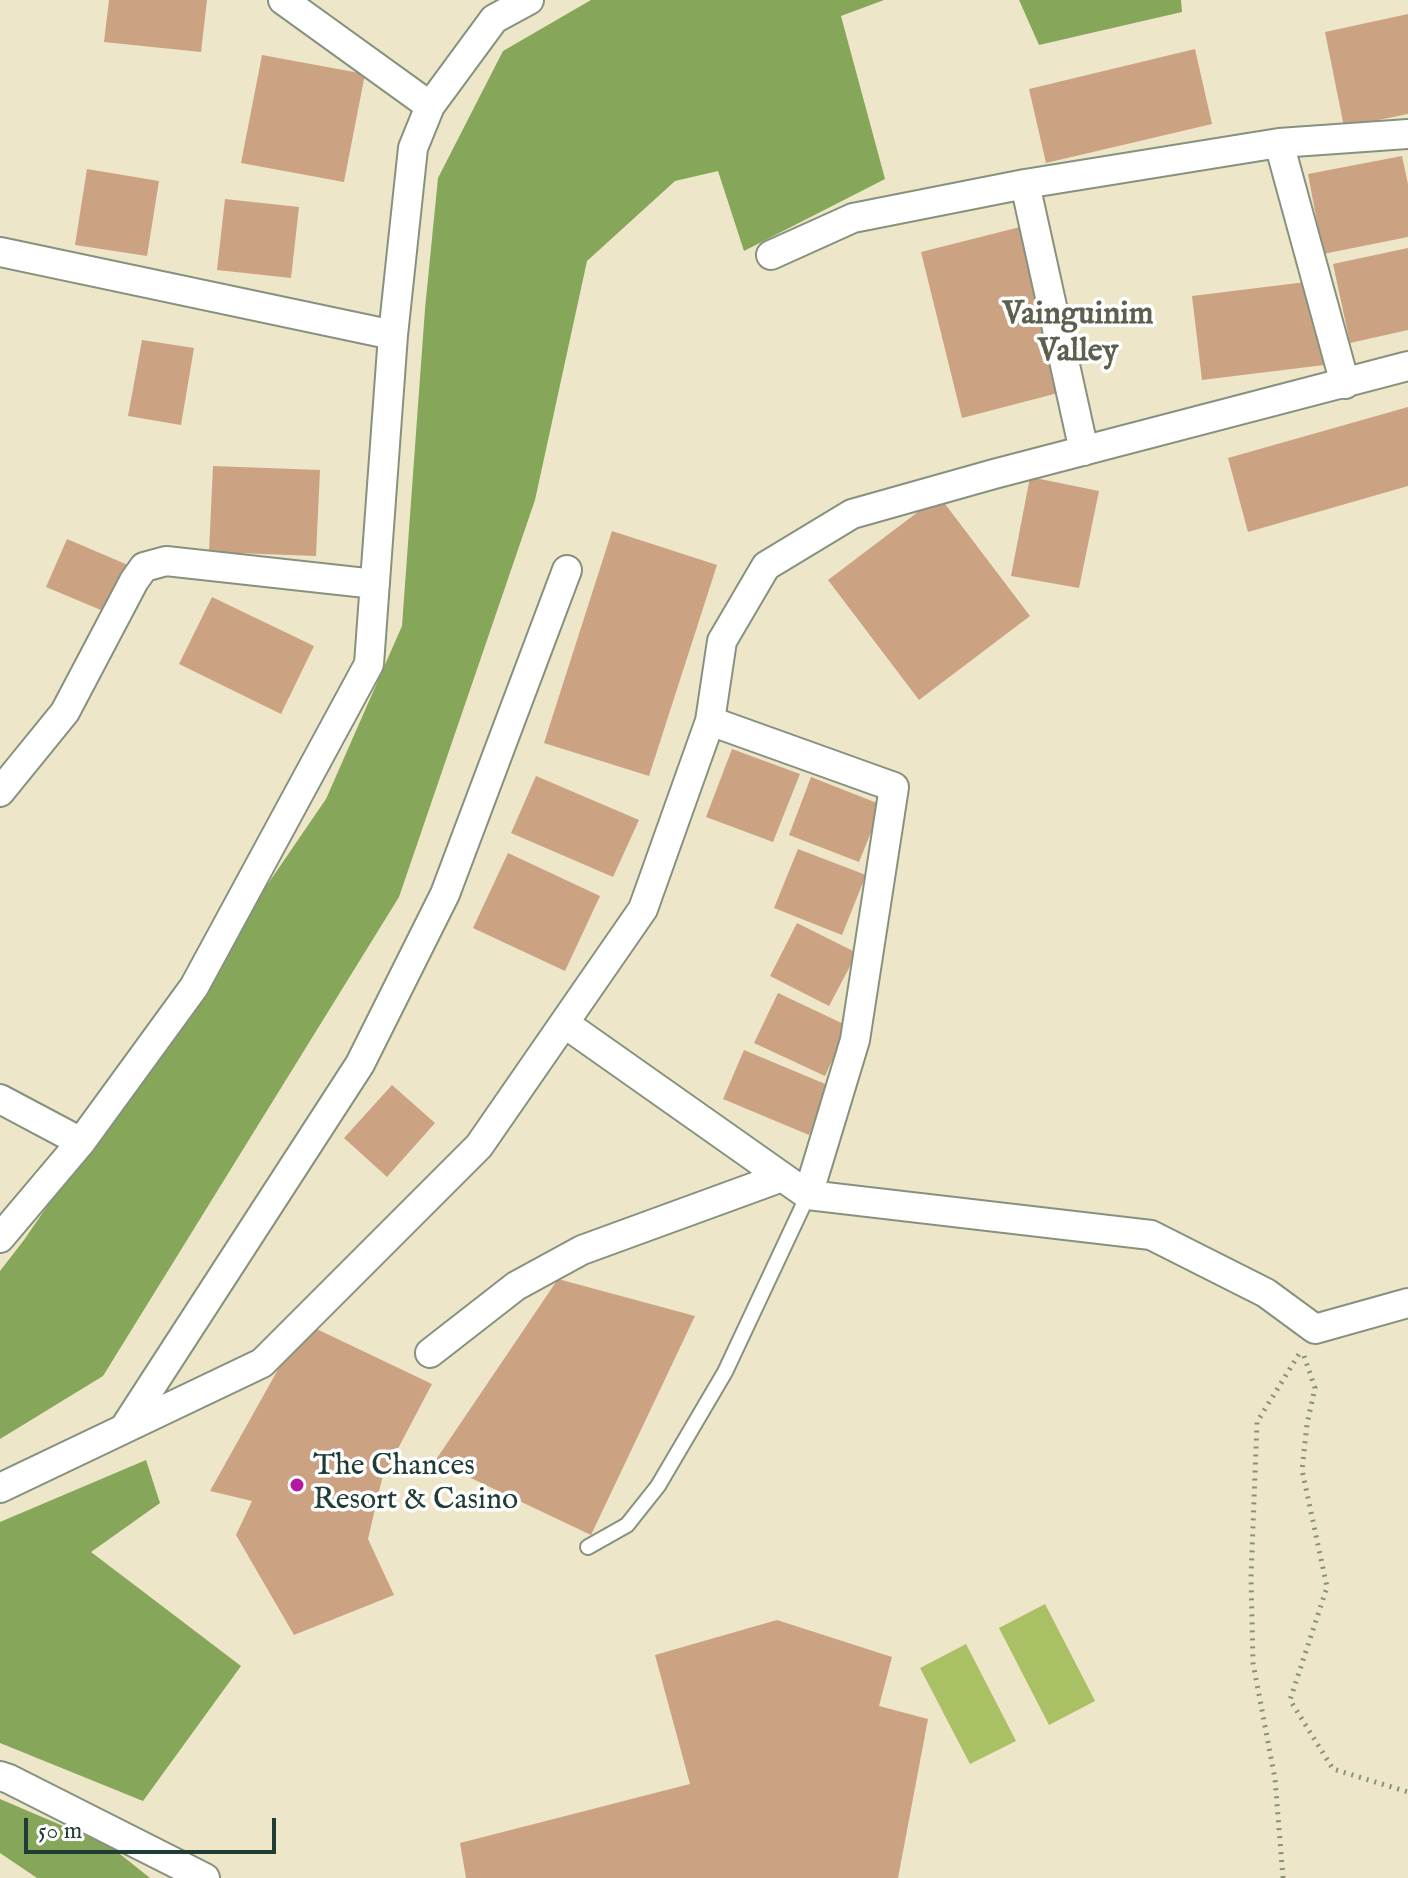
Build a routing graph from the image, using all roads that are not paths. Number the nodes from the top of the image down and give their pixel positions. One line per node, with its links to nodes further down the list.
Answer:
1 (283, 0): 3 (street)
2 (529, 0): 3 (street)
3 (430, 106): 9 (street)
4 (1408, 134): 5 (street)
5 (1279, 143): 6 (street); 11 (street)
6 (1025, 184): 8 (street); 12 (street)
7 (0, 252): 9 (street)
8 (771, 255)
9 (393, 335): 14 (street)
10 (1408, 366): 11 (street)
11 (1345, 384): 12 (street)
12 (1084, 451): 15 (street)
13 (567, 570): 25 (street)
14 (375, 584): 16 (street); 19 (street)
15 (710, 721): 17 (street); 21 (street)
16 (0, 792)
17 (564, 1023): 20 (street); 25 (street)
18 (0, 1099): 19 (street)
19 (81, 1142): 22 (street)
20 (782, 1177): 21 (street); 24 (street)
21 (808, 1195): 23 (street); 27 (lane)
22 (0, 1238)
23 (1408, 1303)
24 (430, 1353)
25 (125, 1428): 26 (street)
26 (0, 1488)
27 (588, 1547)
28 (0, 1776): 29 (street)
29 (205, 1878)

